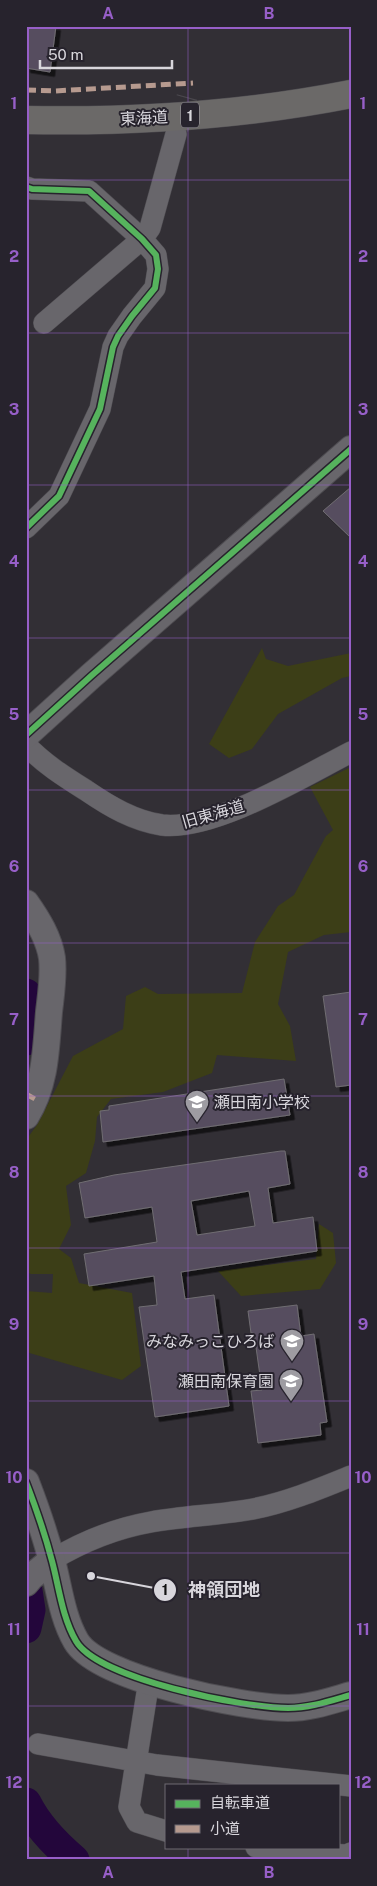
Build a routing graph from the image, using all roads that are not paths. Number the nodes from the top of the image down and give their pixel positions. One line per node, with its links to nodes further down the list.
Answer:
1 (351, 94): 2 (highway, 東海道 / 1)
2 (26, 120)
3 (176, 134): 5 (street)
4 (26, 187): 5 (street)
5 (142, 239): 6 (street); 8 (street)
6 (44, 323)
7 (351, 449): 9 (street)
8 (26, 528)
9 (26, 734)
10 (26, 745): 11 (street, 旧東海道)
11 (351, 752)
12 (26, 903): 13 (street)
13 (26, 1116)
14 (351, 1476): 16 (street)
15 (26, 1482): 16 (street)
16 (40, 1570): 17 (street)
17 (148, 1680): 18 (street); 20 (street)
18 (351, 1695)
19 (38, 1744): 20 (street)
20 (136, 1762): 21 (street); 22 (street)
21 (332, 1784)
22 (165, 1831)
23 (264, 1848): 24 (street)
24 (351, 1853)

